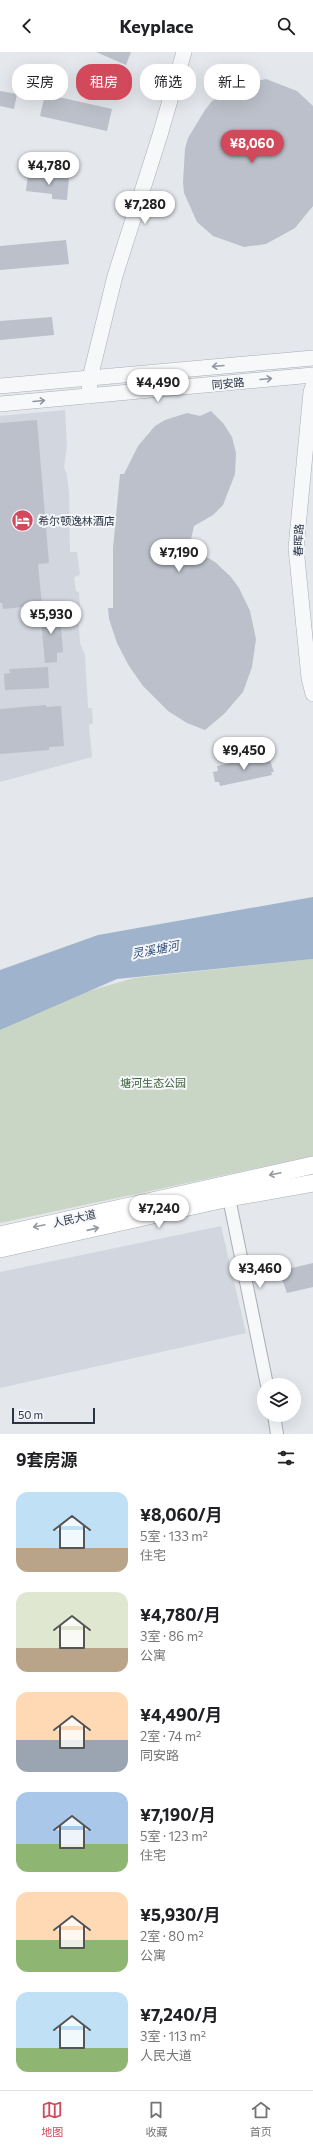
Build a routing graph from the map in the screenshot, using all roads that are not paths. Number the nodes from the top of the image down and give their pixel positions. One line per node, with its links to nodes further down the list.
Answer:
1 (184, 52): 4 (street)
2 (313, 358): 4 (street, 同安路, one-way to 4)
3 (313, 375): 7 (street, 同安路, one-way to 3)
4 (90, 378): 5 (street, 同安路); 7 (street)
5 (0, 386)
6 (313, 386): 9 (street, 春晖路)
7 (89, 396): 8 (street, 同安路, one-way to 7)
8 (0, 404)
9 (313, 694)
10 (313, 1166): 13 (main road, 人民大道, one-way to 13)
11 (313, 1183): 12 (main road, 人民大道)
12 (230, 1198): 14 (main road, 人民大道, one-way to 12); 15 (street)
13 (0, 1235)
14 (0, 1249)
15 (267, 1378)
16 (275, 1422): 17 (street)
17 (277, 1434)

